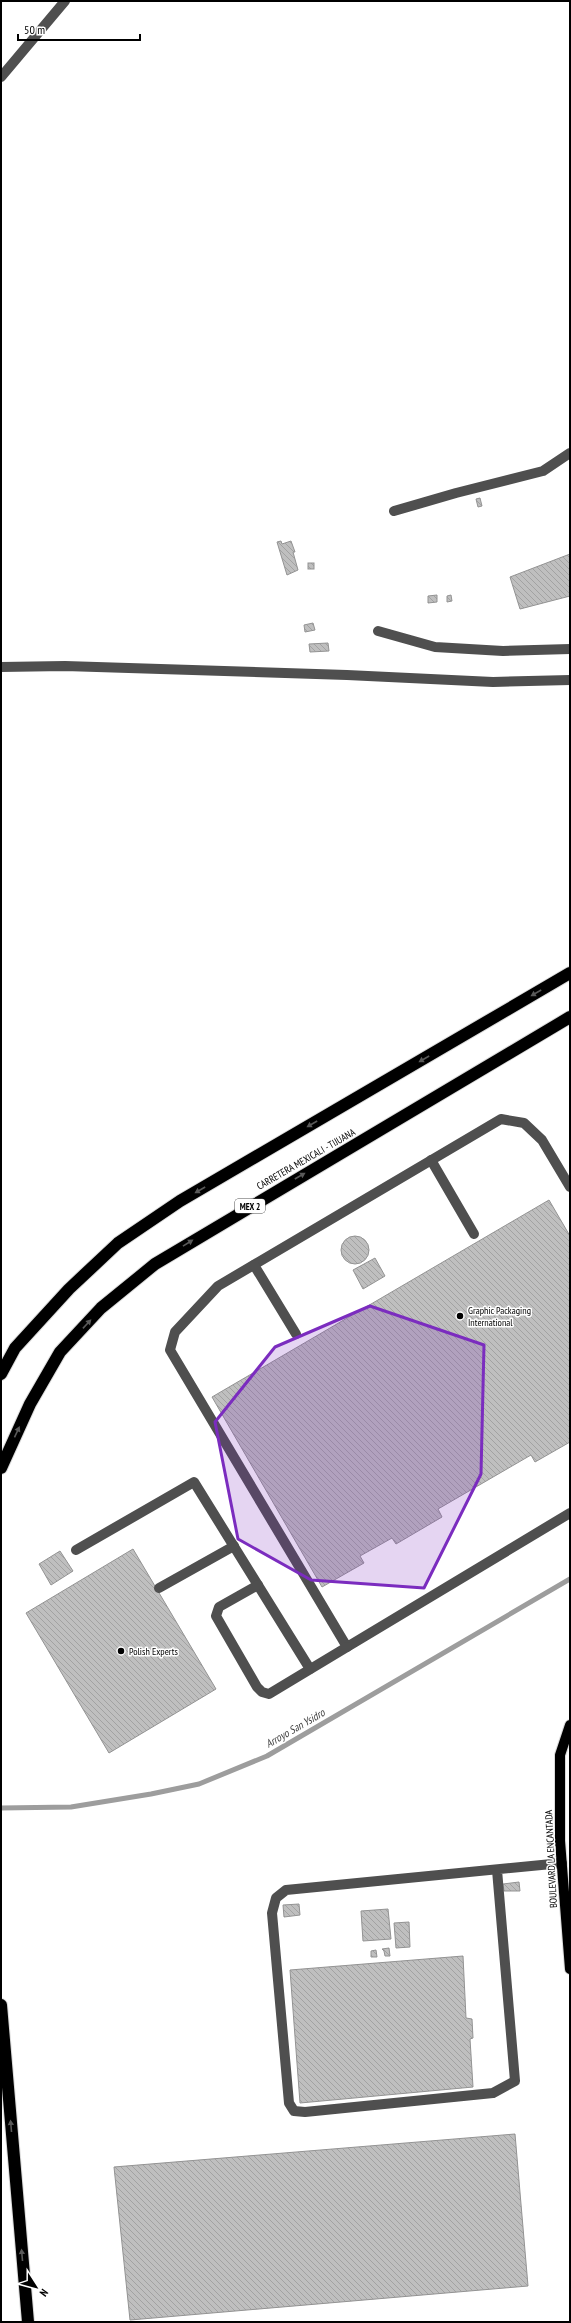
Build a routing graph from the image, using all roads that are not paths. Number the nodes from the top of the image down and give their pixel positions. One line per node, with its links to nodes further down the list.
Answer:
1 (65, 1): 2 (street)
2 (1, 77)
3 (570, 453): 4 (street)
4 (394, 511)
5 (378, 631): 6 (street)
6 (570, 649)
7 (1, 667): 8 (street)
8 (570, 680)
9 (570, 973): 16 (highway, one-way to 16)
10 (570, 1017): 17 (highway, CARRETERA MEXICALI - TIJUANA / MEX 2, one-way to 10)
11 (431, 1160): 12 (street); 13 (street); 14 (street)
12 (570, 1187)
13 (474, 1234)
14 (254, 1265): 15 (street); 23 (street)
15 (296, 1334)
16 (1, 1374)
17 (1, 1468)
18 (570, 1513): 23 (street)
19 (234, 1546): 20 (street); 21 (street); 22 (street)
20 (76, 1550)
21 (258, 1585): 24 (street); 24 (street)
22 (159, 1588)
23 (347, 1646): 24 (street)
24 (310, 1668)
25 (570, 1725): 26 (main road, BOULEVARD LA ENCANTADA)
26 (562, 1863): 27 (street); 28 (main road, BOULEVARD LA ENCANTADA)
27 (497, 1870): 27 (street)
28 (570, 1967)
29 (1, 2005): 30 (highway, one-way to 29)
30 (28, 2322)

